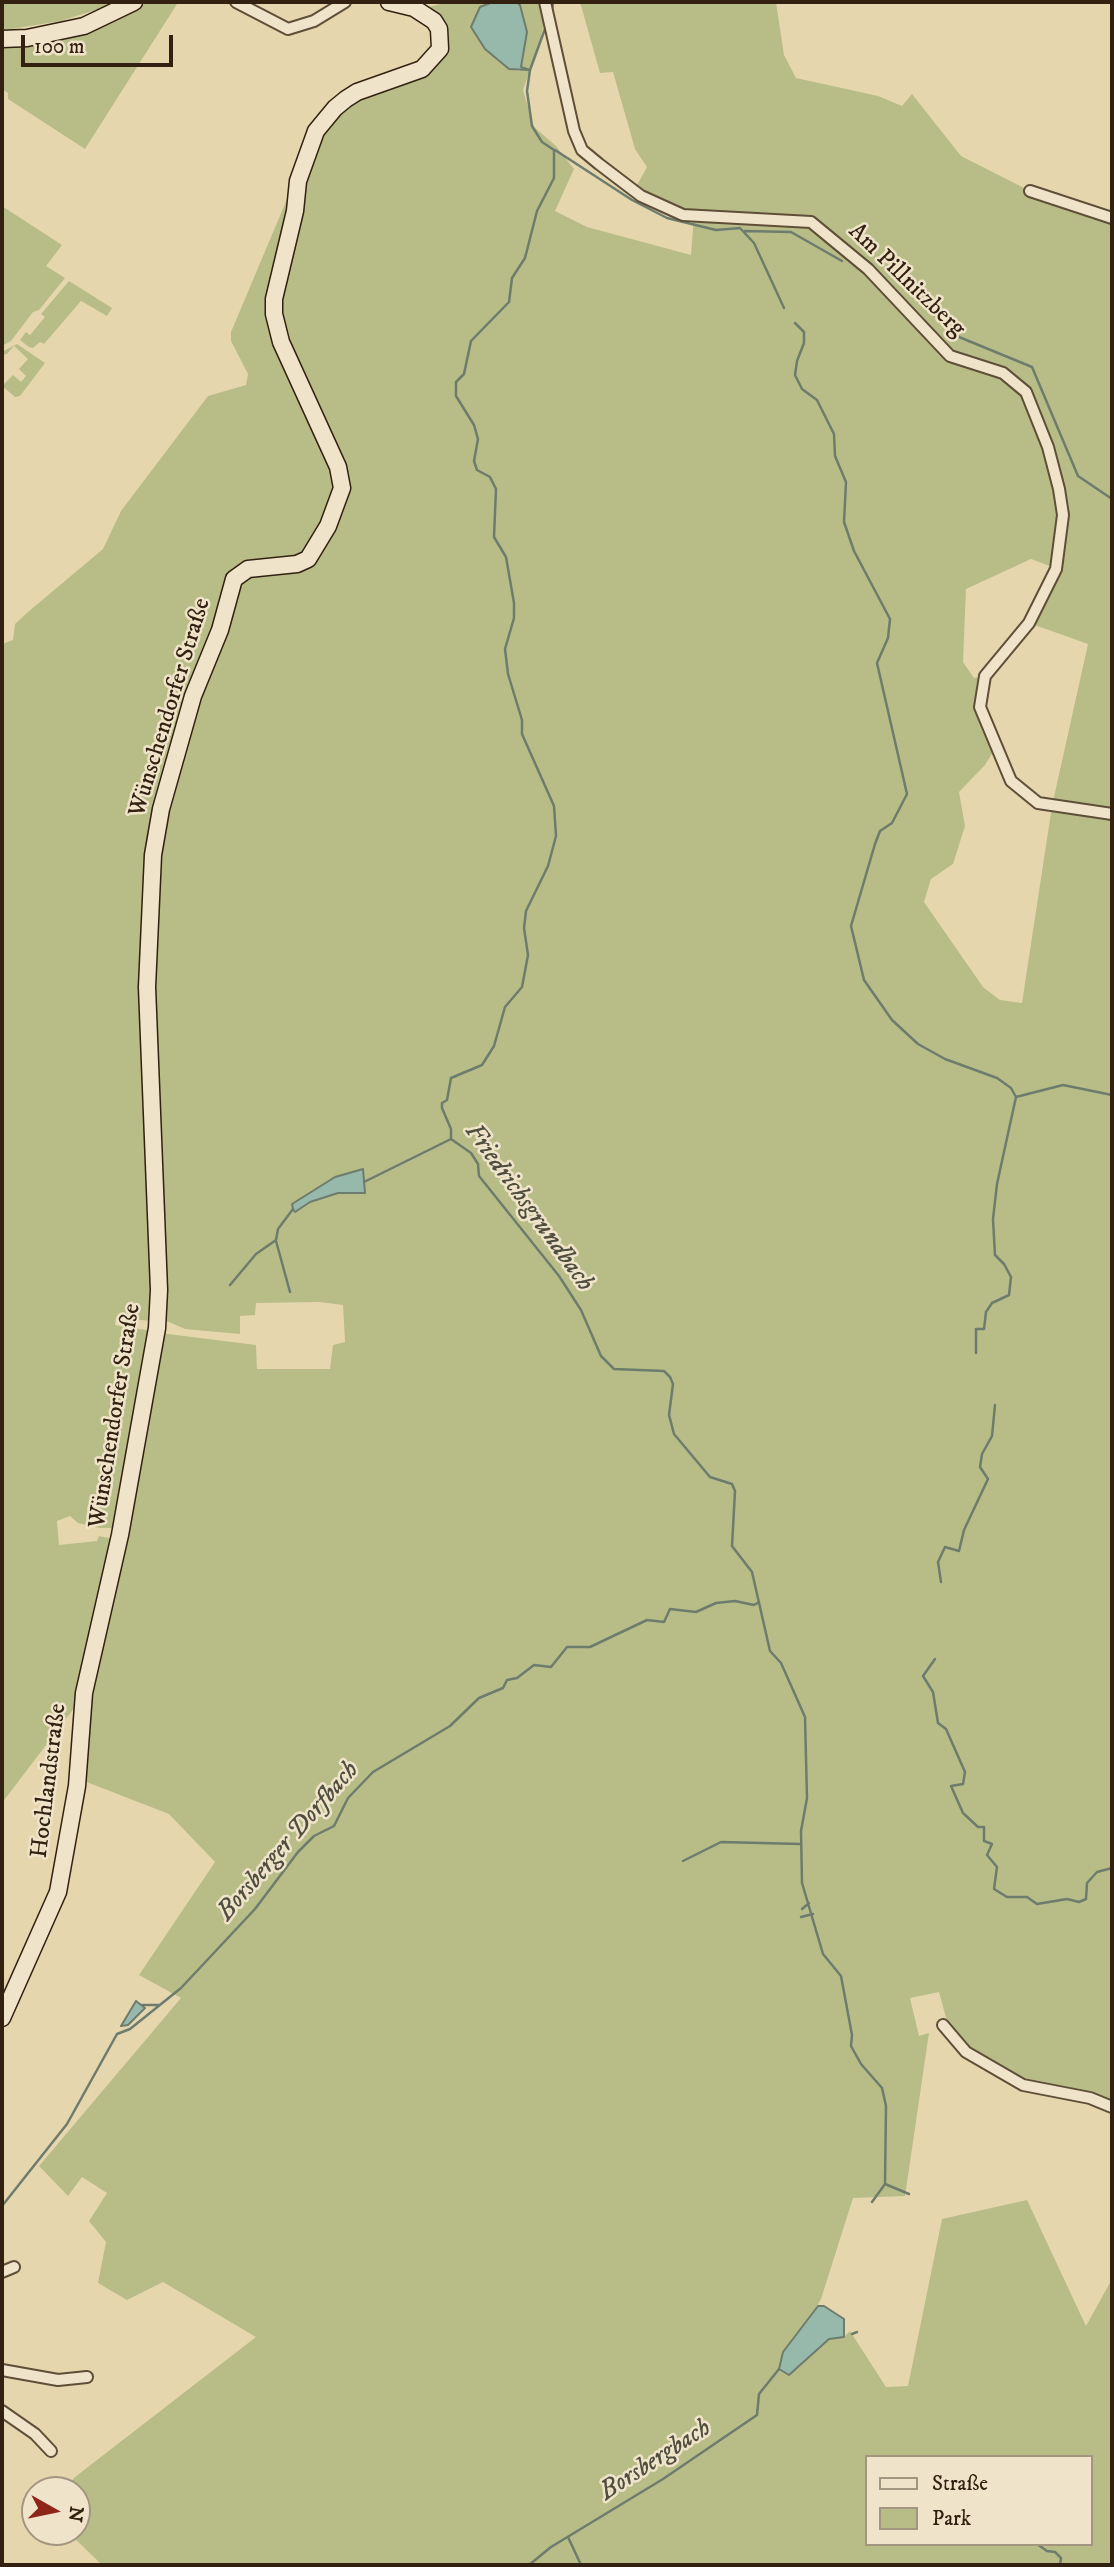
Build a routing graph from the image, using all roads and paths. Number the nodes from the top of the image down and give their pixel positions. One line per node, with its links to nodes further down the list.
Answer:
1 (134, 2): 6 (street)
2 (236, 2): 3 (street)
3 (345, 2)
4 (389, 2): 10 (street, Wünschendorfer Straße)
5 (546, 6): 9 (street, Am Pillnitzberg)
6 (2, 39)
7 (1030, 191): 8 (street)
8 (1112, 218)
9 (1112, 814)
10 (92, 1653): 11 (street, Hochlandstraße)
11 (8, 1987): 12 (street, Hochlandstraße)
12 (2, 2018)
13 (943, 2025): 14 (street)
14 (1112, 2107)
15 (14, 2267): 16 (street)
16 (2, 2272)
17 (2, 2370): 18 (street)
18 (87, 2377)
19 (2, 2411): 20 (street)
20 (51, 2451)

